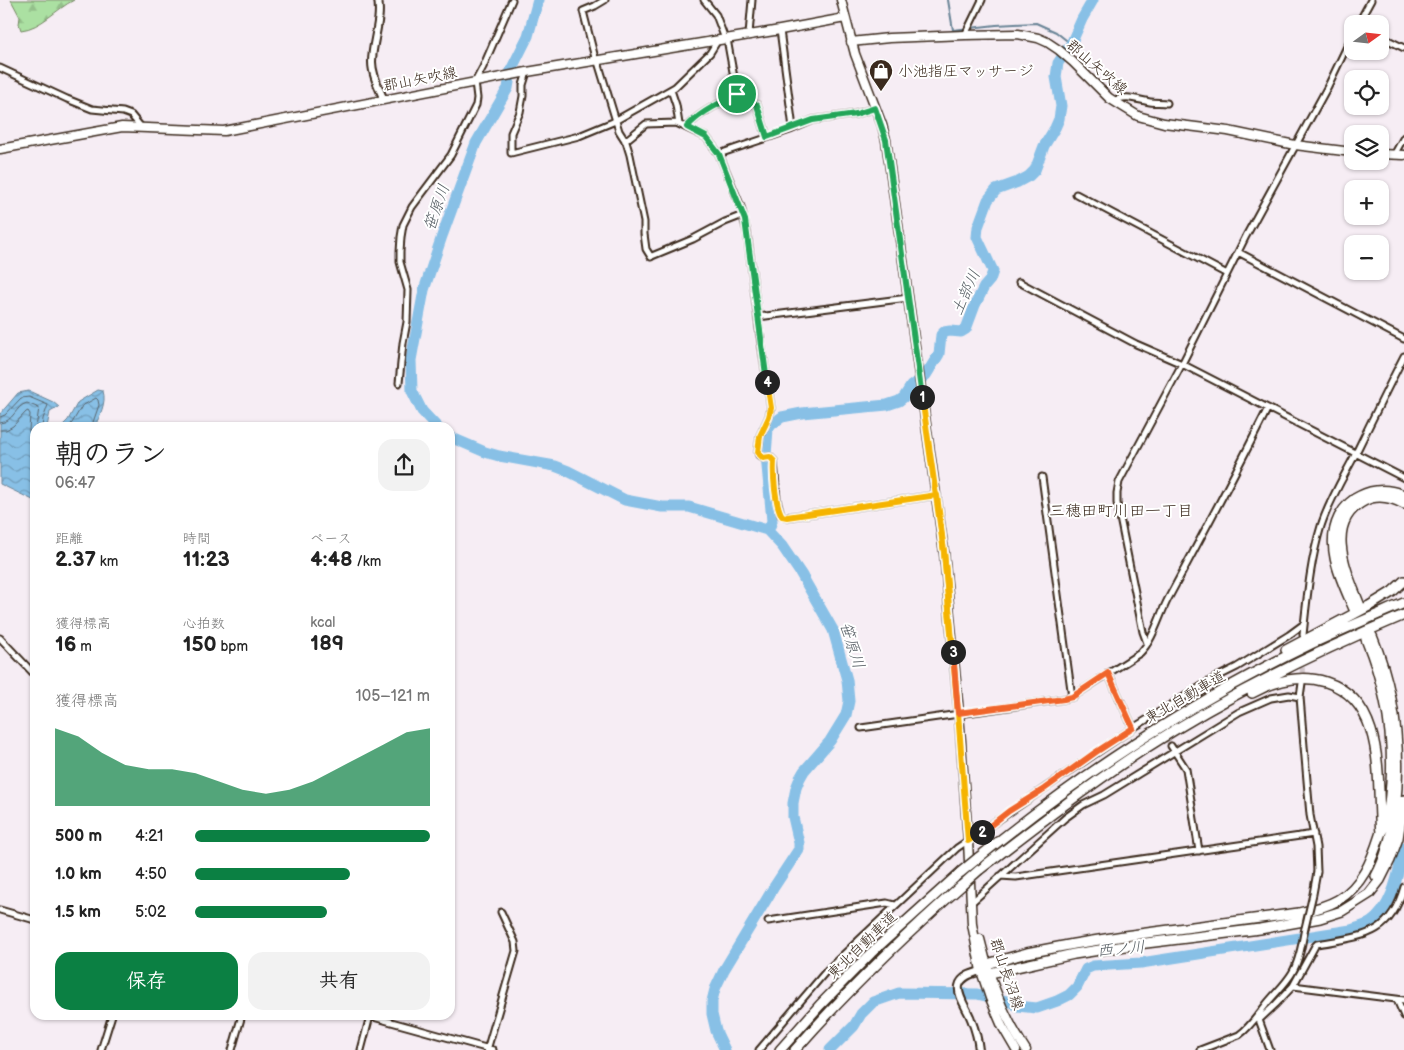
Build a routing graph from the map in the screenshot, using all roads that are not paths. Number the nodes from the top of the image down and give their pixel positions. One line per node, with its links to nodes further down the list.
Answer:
1 (378, 0): 25 (street)
2 (512, 0): 22 (street)
3 (605, 0): 19 (street)
4 (704, 0): 14 (street)
5 (752, 0): 12 (street)
6 (842, 0): 10 (main road, 郡山長沼線)
7 (982, 0): 13 (street)
8 (1371, 0): 9 (street)
9 (1363, 15)
10 (845, 18): 11 (main road, 郡山矢吹線); 16 (main road, 郡山長沼線)
11 (780, 30): 12 (main road, 郡山矢吹線); 33 (street)
12 (749, 34): 14 (main road, 郡山矢吹線)
13 (965, 35): 16 (main road, 郡山矢吹線); 26 (main road, 郡山矢吹線)
14 (723, 39): 19 (main road, 郡山矢吹線); 23 (street); 24 (street)
15 (1389, 40): 17 (street)
16 (851, 42): 28 (main road, 郡山長沼線)
17 (1404, 48)
18 (1344, 53): 37 (street)
19 (597, 60): 21 (main road, 郡山矢吹線); 29 (street)
20 (0, 68): 31 (street)
21 (526, 72): 22 (main road, 郡山矢吹線); 29 (street)
22 (476, 82): 25 (main road, 郡山矢吹線); 54 (street)
23 (670, 90): 29 (street); 30 (street)
24 (737, 94): 32 (street); 34 (street)
25 (384, 100): 31 (main road, 郡山矢吹線)
26 (1114, 101): 27 (street); 37 (main road, 郡山矢吹線)
27 (1167, 103)
28 (875, 108): 33 (street); 49 (main road, 郡山長沼線)
29 (615, 120): 36 (street)
30 (679, 124): 32 (street); 36 (street)
31 (141, 127): 38 (main road, 郡山矢吹線)
32 (687, 127): 40 (street)
33 (793, 128): 34 (street)
34 (767, 137): 40 (street)
35 (1404, 137): 42 (street)
36 (625, 141): 45 (street)
37 (1295, 145): 39 (main road, 郡山矢吹線); 46 (street)
38 (0, 149)
39 (1344, 151)
40 (719, 154): 45 (street)
41 (1389, 154): 42 (main road)
42 (1394, 154): 43 (main road)
43 (1404, 155)
44 (1076, 194): 47 (street)
45 (743, 215): 50 (street)
46 (1238, 252): 47 (street); 51 (street)
47 (1227, 274): 53 (street)
48 (1019, 282): 53 (street)
49 (908, 298): 50 (street); 59 (main road, 郡山長沼線)
50 (758, 317): 59 (street)
51 (1404, 340)
52 (1404, 356): 56 (street)
53 (1182, 364): 55 (street); 68 (street)
54 (399, 383)
55 (1268, 408): 56 (street); 68 (street)
56 (1356, 453): 58 (street); 65 (street)
57 (1042, 477): 72 (street)
58 (1404, 478)
59 (937, 495): 75 (main road, 郡山長沼線)
60 (1404, 495): 61 (highway)
61 (1404, 504)
62 (1404, 581): 74 (highway)
63 (1404, 603): 74 (highway, 東北自動車道)
64 (1404, 614): 81 (highway, 東北自動車道)
65 (1304, 624): 66 (street); 76 (street)
66 (1303, 635)
67 (0, 638): 69 (street)
68 (1148, 643): 70 (street)
69 (30, 670)
70 (1108, 673): 72 (street); 79 (street)
71 (1302, 683): 73 (street)
72 (1072, 697): 75 (street)
73 (1300, 697): 82 (street); 84 (street)
74 (1210, 698): 113 (highway, 東北自動車道, bridge)
75 (958, 713): 78 (street); 86 (main road, 郡山長沼線)
76 (1153, 715): 77 (street); 79 (street)
77 (1157, 721)
78 (861, 728)
79 (1133, 728): 86 (street)
80 (1171, 746): 82 (street)
81 (1144, 750): 85 (highway); 114 (highway, 東北自動車道, bridge)
82 (1176, 752): 87 (street); 88 (street)
83 (1404, 800): 90 (highway)
84 (1314, 834): 87 (street); 103 (street, bridge)
85 (1381, 834): 90 (highway); 97 (highway)
86 (968, 841): 91 (main road, 郡山長沼線); 92 (street)
87 (1199, 851): 88 (street)
88 (1000, 876): 91 (street)
89 (1404, 887): 98 (street)
90 (1360, 900): 97 (highway)
91 (971, 903): 97 (main road, 郡山長沼線)
92 (895, 905): 96 (street); 112 (street)
93 (0, 910): 95 (street)
94 (501, 912): 108 (street)
95 (30, 919)
96 (768, 921)
97 (986, 969): 99 (main road, 郡山長沼線); 115 (street)
98 (1293, 986): 100 (street); 103 (street)
99 (992, 991): 116 (main road, 郡山長沼線); 117 (main road, 郡山長沼線)
100 (1397, 1000): 101 (street); 102 (street)
101 (1404, 1000)
102 (1404, 1016)
103 (1258, 1018): 118 (street); 119 (street)
104 (111, 1020): 109 (street)
105 (241, 1020): 110 (street)
106 (367, 1020): 111 (street)
107 (383, 1020): 108 (street)
108 (490, 1049)
109 (102, 1050)
110 (232, 1050)
111 (360, 1050)
112 (759, 1050)
113 (780, 1050)
114 (795, 1050)
115 (979, 1050)
116 (1016, 1050)
117 (1026, 1050)
118 (1200, 1050)
119 (1270, 1050)

